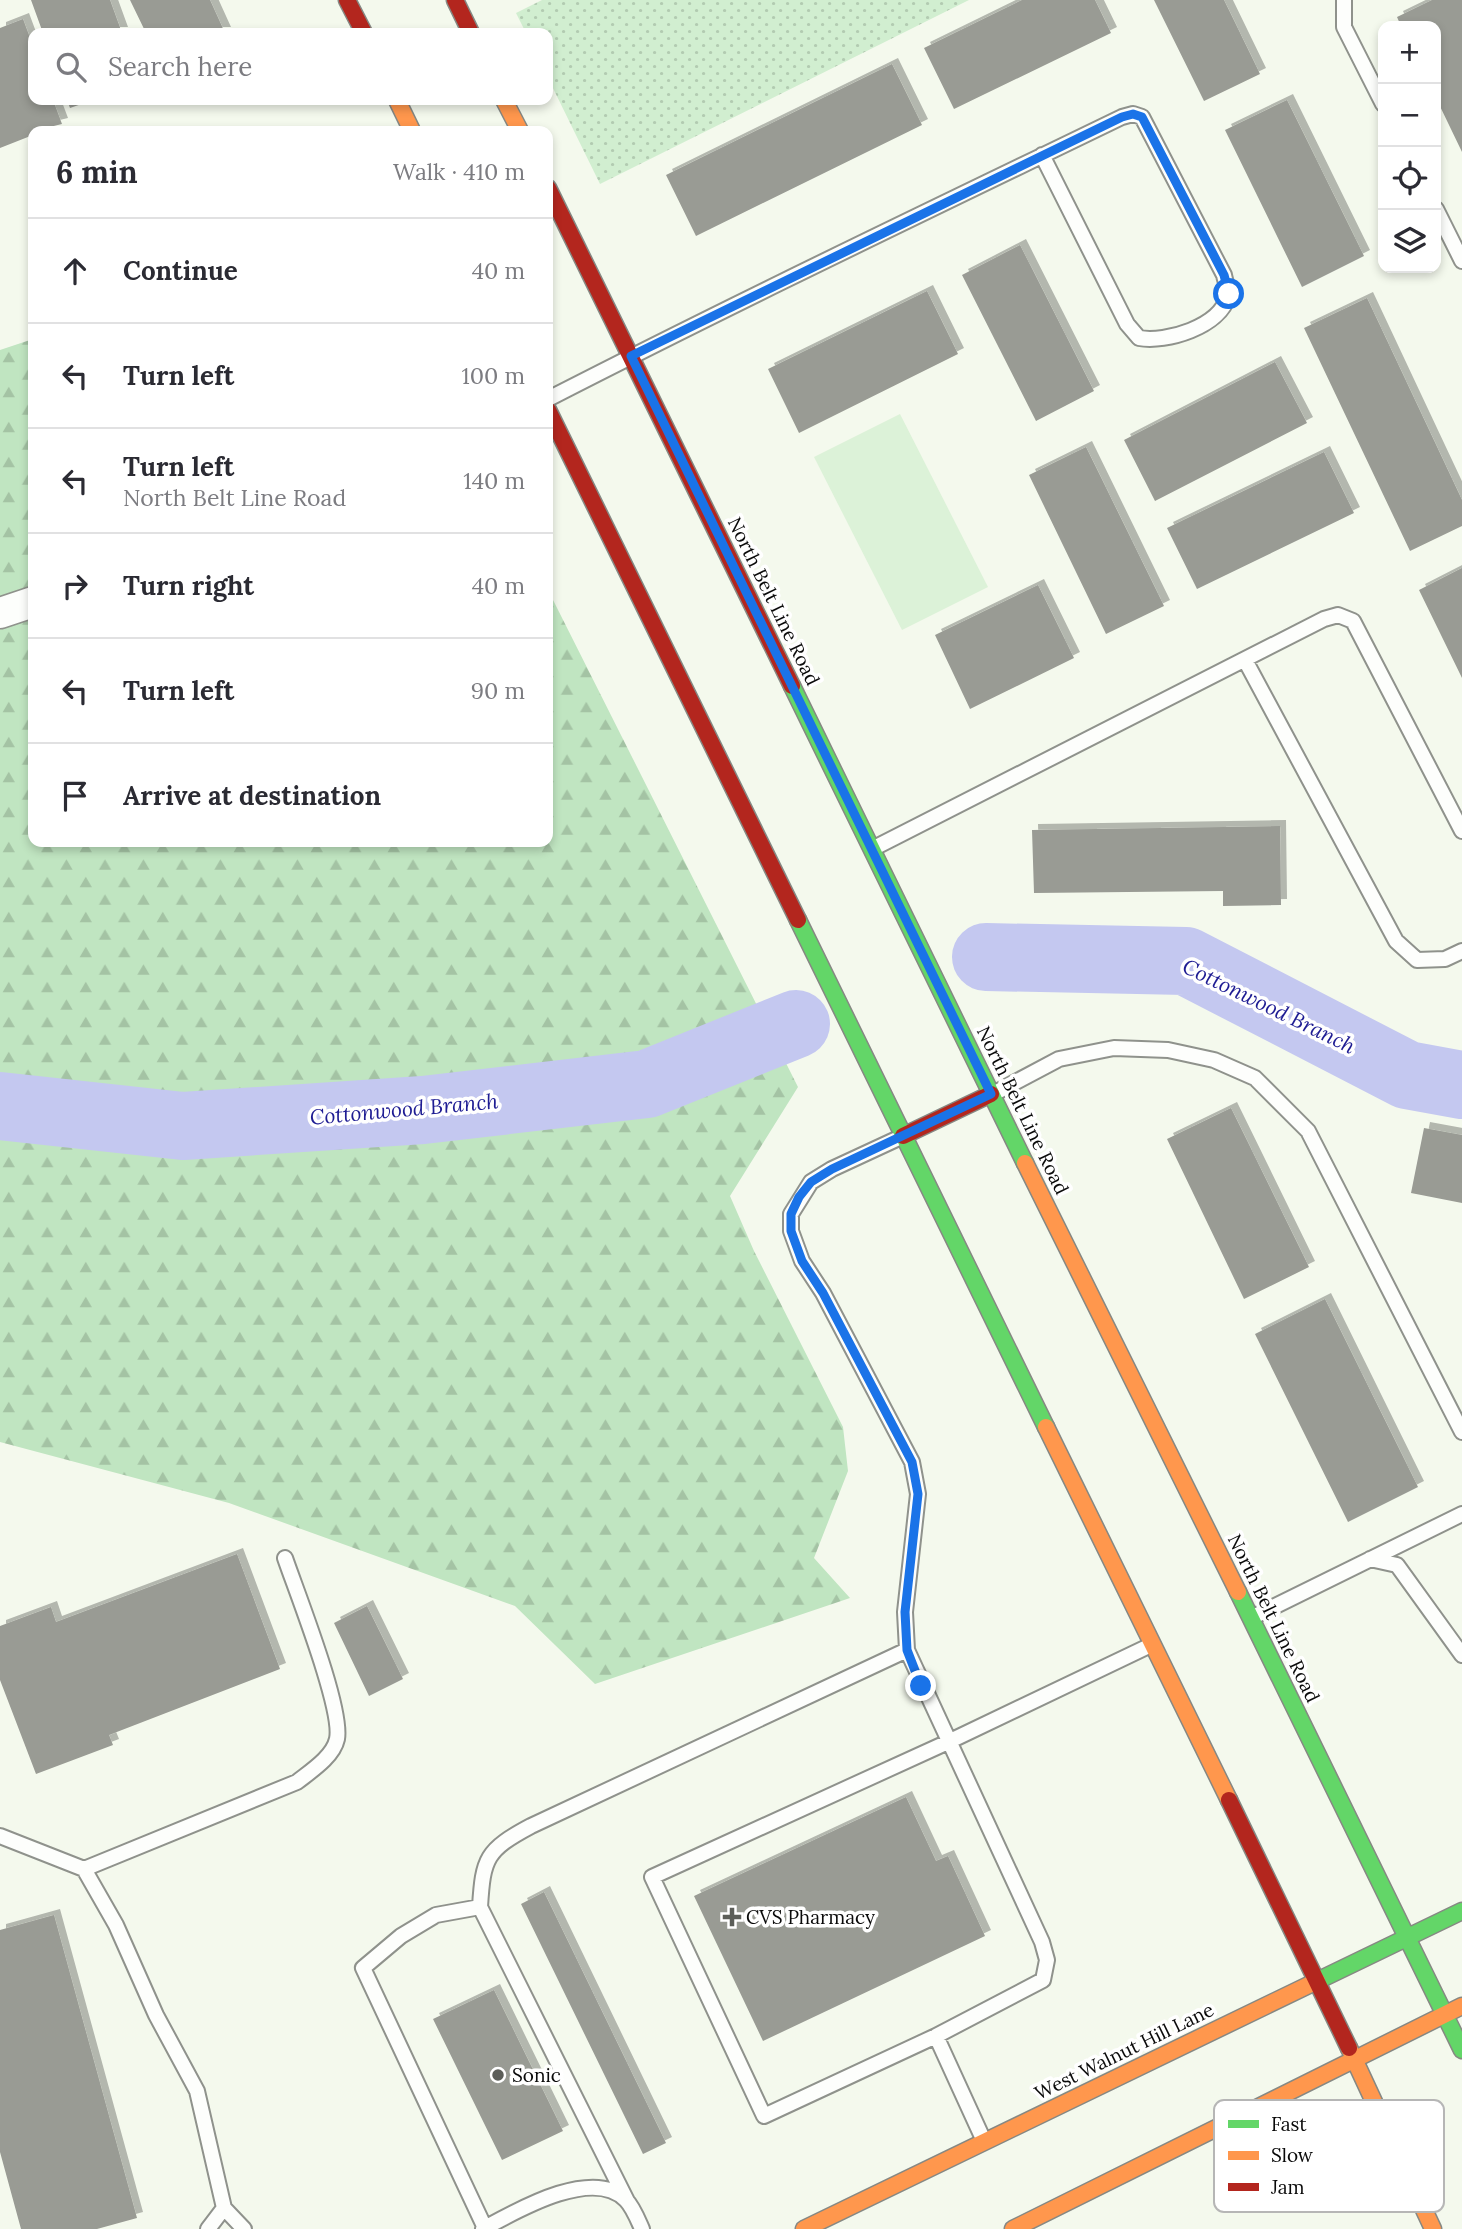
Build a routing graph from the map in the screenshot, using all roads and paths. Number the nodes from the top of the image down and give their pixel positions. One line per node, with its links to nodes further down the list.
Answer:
1 (347, 0): 4 (main road)
2 (454, 0): 5 (main road)
3 (1344, 0): 6 (lane)
4 (361, 28)
5 (468, 28)
6 (1378, 94)
7 (399, 105): 9 (main road)
8 (507, 105): 10 (main road)
9 (410, 126)
10 (517, 126)
11 (1042, 155): 11 (lane); 15 (lane)
12 (553, 198): 15 (main road, North Belt Line Road)
13 (1436, 210): 14 (lane)
14 (1462, 261)
15 (631, 356): 16 (lane); 22 (main road, North Belt Line Road)
16 (553, 396)
17 (553, 428): 25 (main road)
18 (28, 604): 19 (street)
19 (0, 613)
20 (1245, 660): 21 (lane); 22 (lane); 23 (lane)
21 (1462, 831)
22 (872, 849): 24 (main road, North Belt Line Road)
23 (1462, 951)
24 (991, 1094): 25 (main road); 26 (lane); 30 (main road, North Belt Line Road)
25 (904, 1136): 31 (main road); 32 (lane)
26 (1462, 1432)
27 (1462, 1514): 29 (lane)
28 (285, 1559): 36 (lane)
29 (1370, 1559): 30 (lane); 33 (lane)
30 (1250, 1618): 39 (main road, North Belt Line Road)
31 (1153, 1644): 34 (lane); 40 (main road)
32 (907, 1650): 34 (lane); 37 (lane)
33 (1462, 1655)
34 (948, 1742): 43 (lane); 43 (lane)
35 (0, 1836): 36 (lane)
36 (84, 1869): 51 (lane)
37 (480, 1907): 50 (lane); 53 (lane)
38 (1462, 1911): 39 (main road, West Walnut Hill Lane)
39 (1409, 1936): 40 (main road, West Walnut Hill Lane); 42 (main road, North Belt Line Road)
40 (1317, 1980): 45 (main road); 49 (main road, West Walnut Hill Lane)
41 (1462, 2006): 42 (main road)
42 (1446, 2014): 44 (main road, North Belt Line Road); 45 (main road)
43 (936, 2036): 49 (lane)
44 (1462, 2050)
45 (1356, 2059): 46 (main road); 47 (main road)
46 (1273, 2100)
47 (1375, 2100)
48 (1214, 2129): 58 (main road)
49 (985, 2143): 57 (main road, West Walnut Hill Lane)
50 (627, 2201): 53 (lane); 56 (lane)
51 (224, 2208): 54 (lane); 55 (lane)
52 (1425, 2212): 59 (main road)
53 (484, 2228)
54 (208, 2229)
55 (244, 2229)
56 (642, 2229)
57 (804, 2229)
58 (1013, 2229)
59 (1433, 2229)

